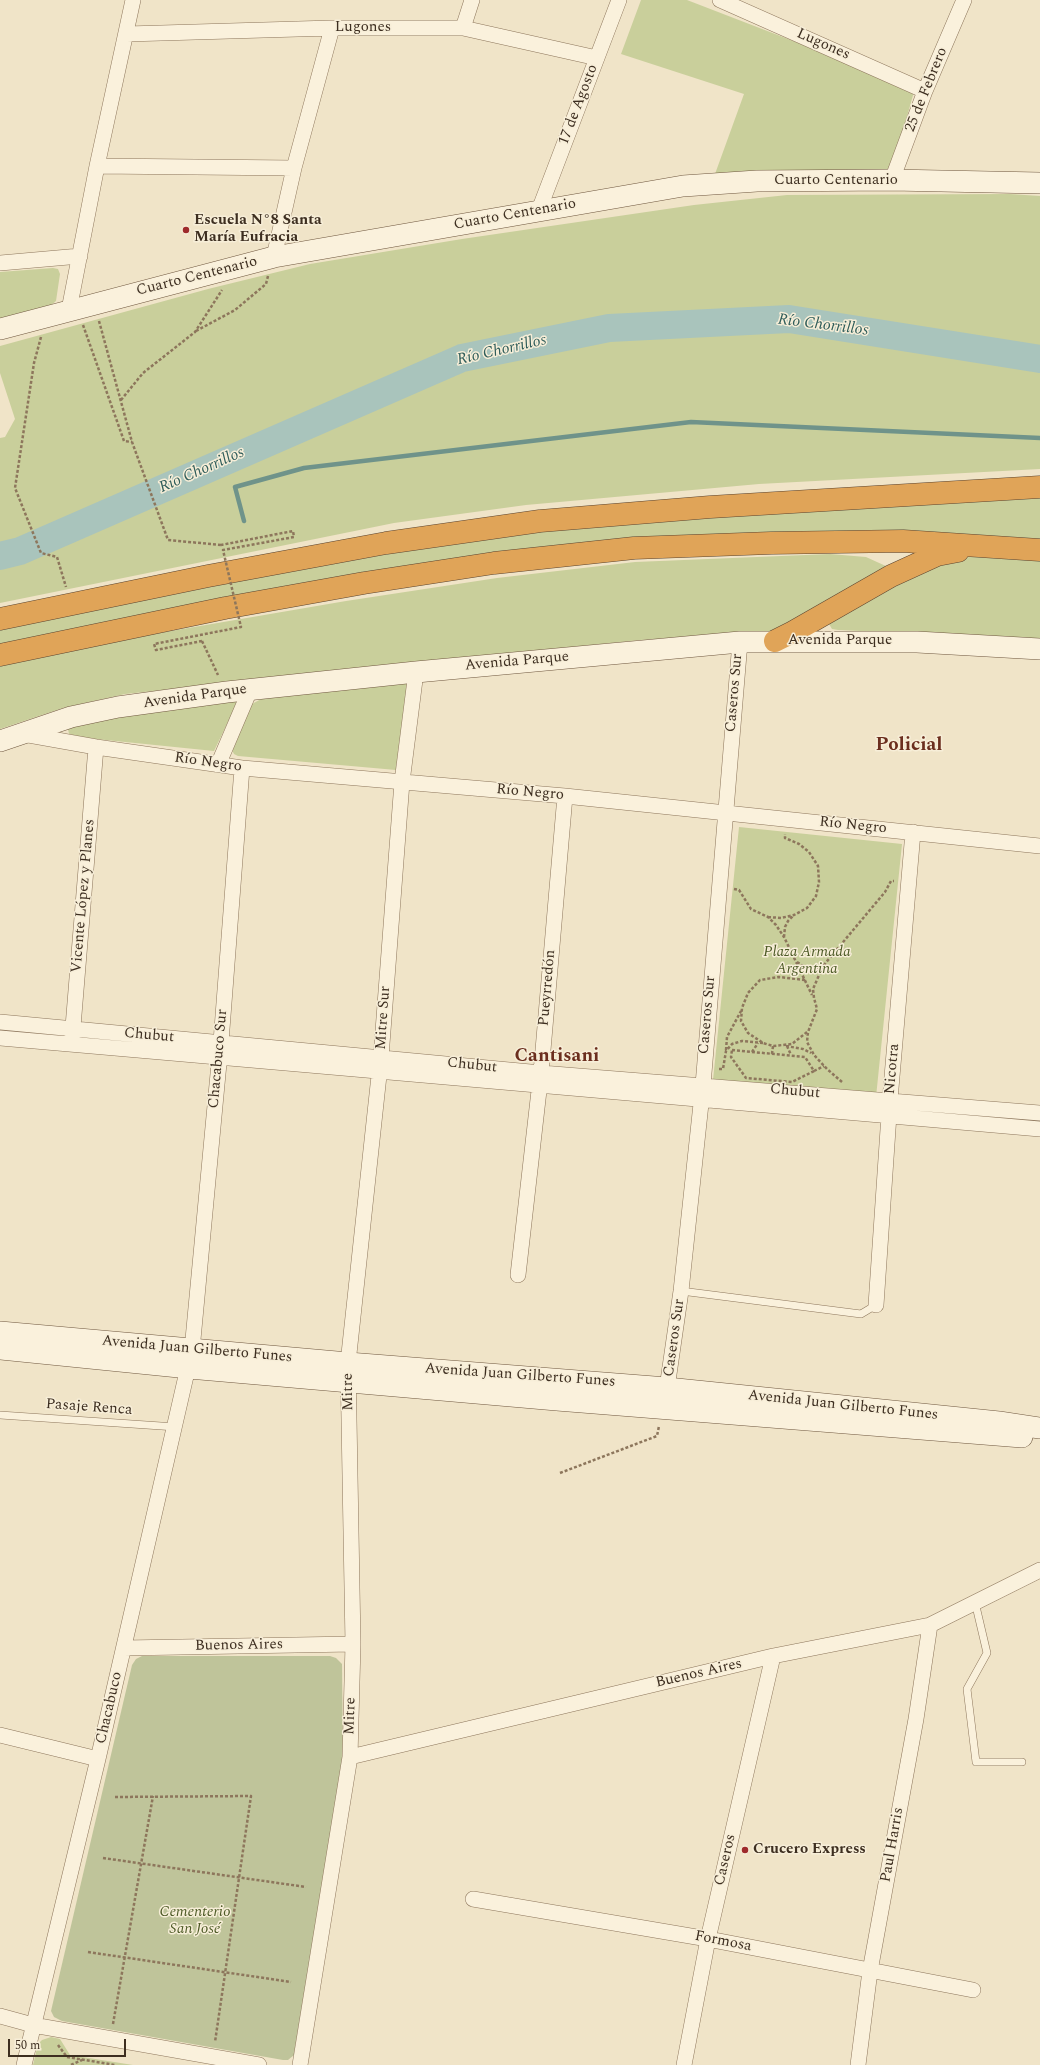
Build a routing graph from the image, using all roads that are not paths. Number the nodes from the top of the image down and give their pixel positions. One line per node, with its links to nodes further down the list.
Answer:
1 (133, 0): 8 (street)
2 (472, 0): 7 (street)
3 (618, 0): 9 (street, 17 de Agosto)
4 (720, 0): 10 (street, Lugones)
5 (964, 0): 10 (street, 25 de Febrero)
6 (332, 28): 7 (street, Lugones); 8 (street, Lugones); 12 (street)
7 (463, 28): 9 (street, Lugones)
8 (127, 34): 11 (street)
9 (597, 58): 15 (street, 17 de Agosto)
10 (925, 91): 13 (street, 25 de Febrero)
11 (98, 166): 12 (street); 16 (street)
12 (294, 168): 17 (street)
13 (892, 180): 14 (main road, Cuarto Centenario); 15 (main road, Cuarto Centenario)
14 (1040, 183)
15 (538, 210): 17 (main road, Cuarto Centenario)
16 (80, 256): 18 (street); 19 (street)
17 (274, 257): 19 (main road, Cuarto Centenario)
18 (0, 262)
19 (80, 307): 20 (main road, Cuarto Centenario)
20 (0, 329)
21 (1040, 487): 24 (highway)
22 (992, 546): 23 (highway); 25 (highway); 28 (highway)
23 (1040, 550)
24 (0, 619)
25 (775, 640): 26 (main road, Avenida Parque); 27 (main road, Avenida Parque)
26 (740, 642): 29 (main road, Avenida Parque); 38 (street, Caseros Sur)
27 (1040, 649)
28 (0, 655)
29 (416, 672): 30 (main road, Avenida Parque); 36 (street, Mitre Sur)
30 (250, 690): 31 (main road, Avenida Parque); 34 (street)
31 (22, 734): 32 (main road, Avenida Parque); 33 (street, Río Negro)
32 (0, 741)
33 (96, 747): 34 (street, Río Negro); 42 (street, Vicente López y Planes)
34 (218, 764): 35 (street, Río Negro)
35 (242, 768): 36 (street, Río Negro); 44 (street, Chacabuco Sur)
36 (402, 782): 37 (street, Río Negro); 47 (street, Mitre Sur)
37 (565, 796): 38 (street, Río Negro); 48 (street, Pueyrredón)
38 (724, 812): 39 (street, Río Negro); 49 (street, Caseros Sur)
39 (913, 832): 40 (street, Río Negro); 50 (street, Nicotra)
40 (1040, 846)
41 (0, 1022): 42 (street, Chubut)
42 (72, 1029): 44 (street, Chubut); 45 (street, Vicente López y Planes)
43 (0, 1038): 45 (street, Chubut)
44 (221, 1042): 46 (street, Chacabuco Sur); 47 (street, Chubut)
45 (71, 1044): 46 (street, Chubut)
46 (220, 1058): 47 (street, Chubut); 59 (street, Chacabuco Sur)
47 (380, 1064): 48 (street, Chubut); 60 (street, Mitre Sur)
48 (540, 1079): 49 (street, Chubut); 54 (street, Pueyrredón)
49 (702, 1092): 50 (street, Chubut); 52 (street, Chubut); 55 (street, Caseros Sur)
50 (890, 1100): 51 (street, Chubut); 52 (street, Nicotra)
51 (1040, 1113)
52 (889, 1115): 53 (street, Chubut); 56 (street, Nicotra)
53 (1040, 1129)
54 (518, 1275)
55 (681, 1291): 56 (lane); 62 (street, Caseros Sur)
56 (876, 1305)
57 (0, 1332): 59 (main road, Avenida Juan Gilberto Funes)
58 (0, 1349): 59 (main road, Avenida Juan Gilberto Funes)
59 (191, 1359): 60 (main road, Avenida Juan Gilberto Funes); 65 (street, Chacabuco)
60 (349, 1372): 61 (main road, Avenida Juan Gilberto Funes); 63 (main road, Avenida Juan Gilberto Funes); 71 (street, Mitre)
61 (559, 1379): 62 (main road, Avenida Juan Gilberto Funes); 63 (main road)
62 (667, 1388): 66 (main road, Avenida Juan Gilberto Funes)
63 (557, 1400): 67 (main road, Avenida Juan Gilberto Funes)
64 (0, 1415): 65 (lane, Pasaje Renca)
65 (176, 1427): 72 (street, Chacabuco)
66 (1040, 1428)
67 (1040, 1438)
68 (1040, 1570): 69 (street, Buenos Aires)
69 (975, 1602): 70 (street, Buenos Aires); 77 (lane)
70 (930, 1625): 73 (street, Buenos Aires); 80 (street, Paul Harris)
71 (353, 1644): 72 (street, Buenos Aires); 75 (street, Mitre)
72 (124, 1648): 76 (street, Chacabuco)
73 (773, 1656): 75 (street, Buenos Aires); 79 (street, Caseros)
74 (0, 1735): 76 (street)
75 (350, 1757): 86 (street, Mitre)
76 (98, 1760): 83 (street, Chacabuco)
77 (1022, 1762)
78 (472, 1900): 79 (street, Formosa)
79 (708, 1939): 80 (street, Formosa); 87 (street, Caseros)
80 (870, 1971): 81 (street, Formosa); 88 (street, Paul Harris)
81 (973, 1990)
82 (0, 2016): 83 (street)
83 (33, 2025): 84 (street, Chacabuco); 85 (street)
84 (24, 2065)
85 (260, 2065)
86 (300, 2065)
87 (684, 2065)
88 (858, 2065)

